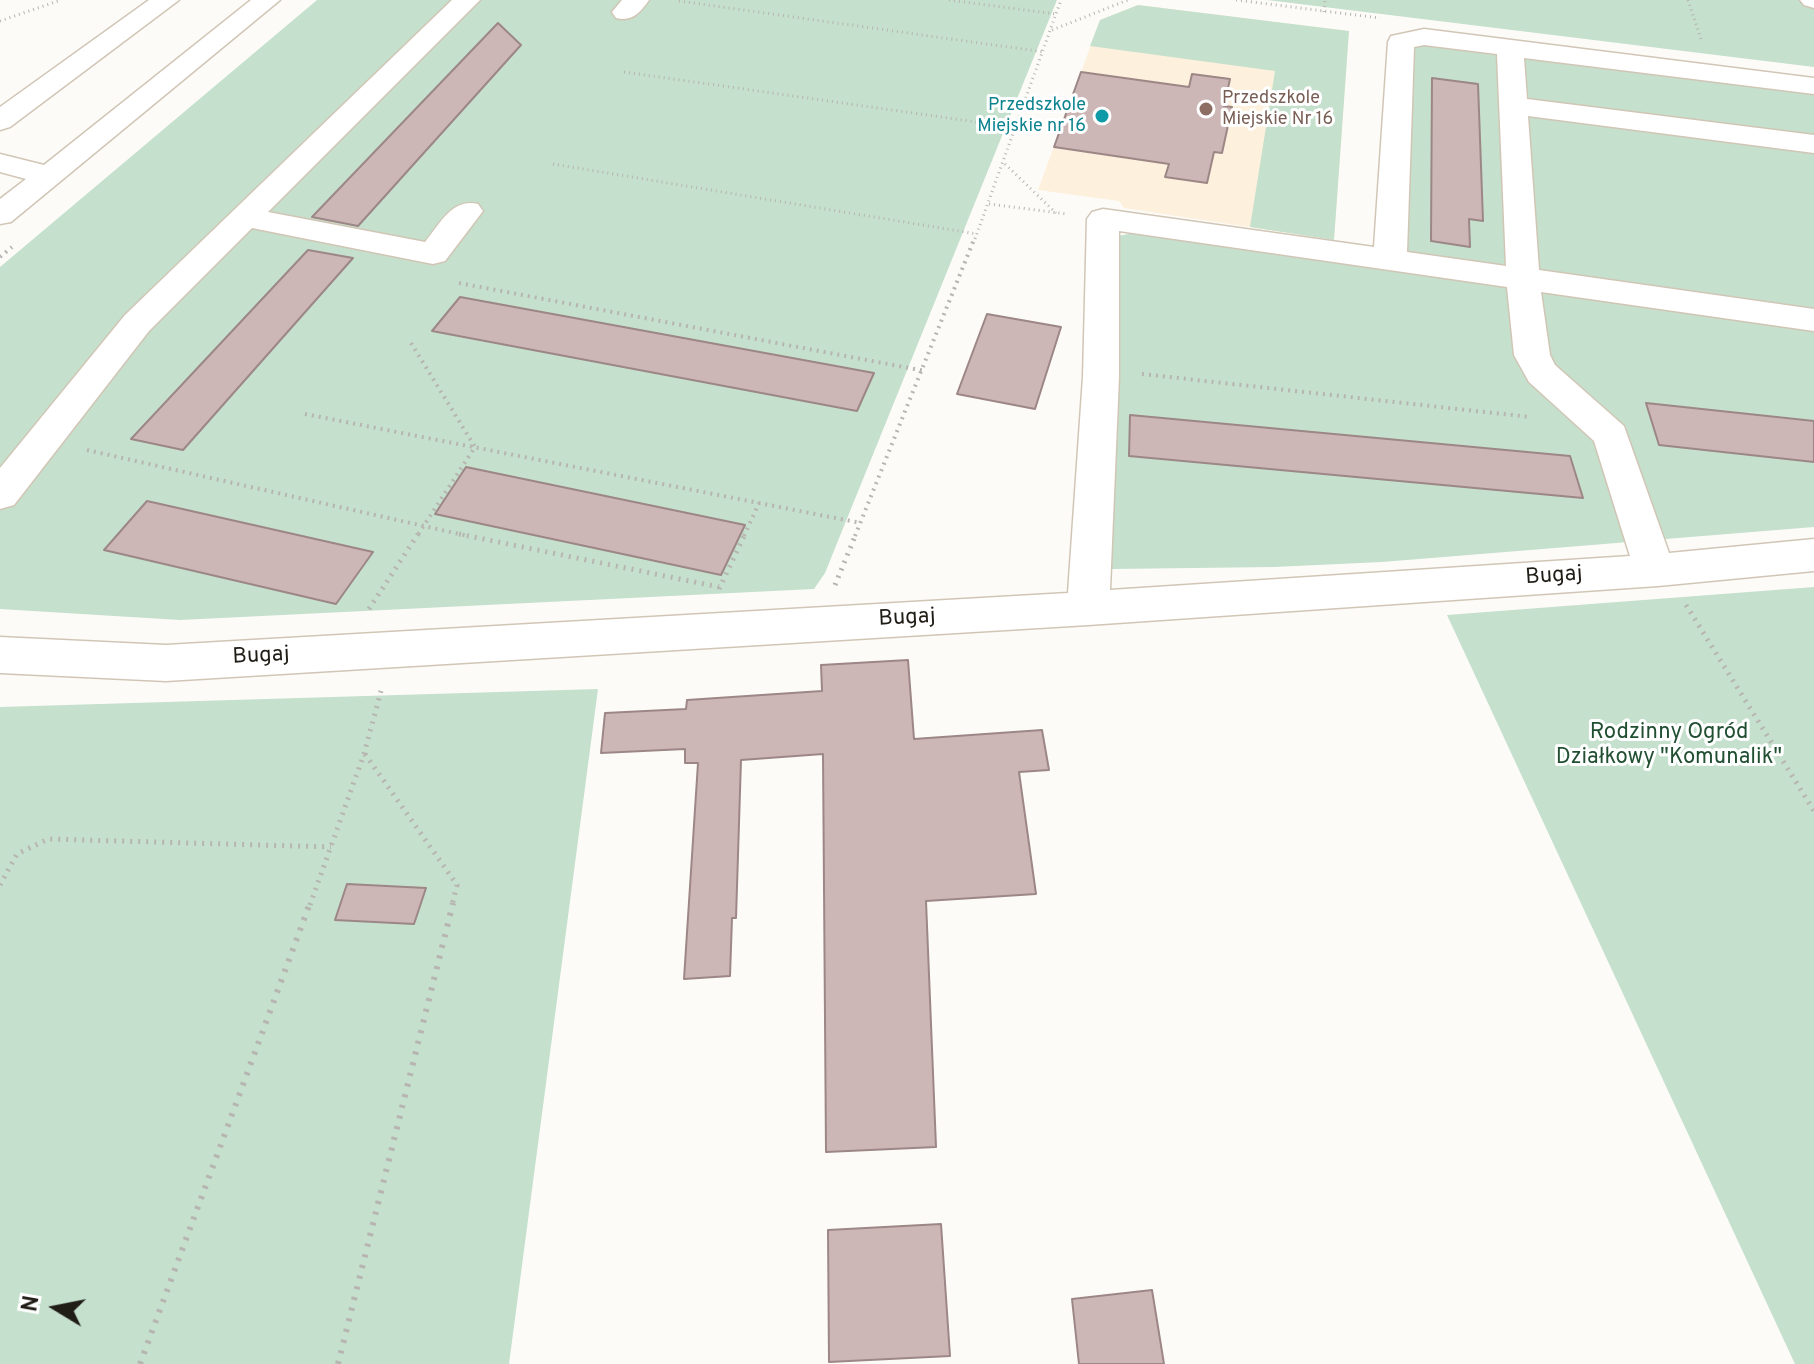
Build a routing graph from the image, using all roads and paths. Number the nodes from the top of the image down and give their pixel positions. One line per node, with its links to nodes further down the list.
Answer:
1 (61, 0): 13 (path)
2 (166, 0): 21 (street)
3 (267, 0): 27 (street)
4 (467, 0): 32 (street)
5 (949, 0): 12 (path)
6 (1061, 0): 12 (path)
7 (1128, 0): 14 (path)
8 (1325, 0): 11 (path)
9 (1688, 0): 15 (path)
10 (679, 1): 17 (path)
11 (1324, 12)
12 (1056, 14): 14 (path)
13 (0, 21)
14 (1051, 30): 17 (path)
15 (1702, 44)
16 (1510, 48): 19 (street); 20 (street); 35 (street)
17 (1044, 52): 22 (path)
18 (624, 72): 22 (path)
19 (1814, 86)
20 (1514, 106): 23 (street); 36 (street)
21 (0, 121)
22 (1019, 128): 26 (path)
23 (1814, 144)
24 (0, 163): 27 (street)
25 (553, 164): 34 (path)
26 (1005, 164): 28 (path); 30 (path)
27 (49, 175): 31 (street)
28 (989, 204): 30 (path); 34 (path)
29 (467, 211): 32 (street)
30 (1056, 213): 33 (path)
31 (0, 215)
32 (244, 217): 46 (street)
33 (1103, 219): 35 (street); 40 (street)
34 (977, 234): 41 (path)
35 (1390, 260): 36 (street)
36 (1523, 278): 38 (street); 43 (street)
37 (459, 283): 41 (path)
38 (1814, 320)
39 (411, 343): 44 (path)
40 (1101, 369): 43 (path); 55 (street)
41 (925, 371): 48 (path)
42 (305, 414): 44 (path)
43 (1603, 425): 51 (street)
44 (475, 447): 47 (path); 49 (path)
45 (84, 450): 49 (path)
46 (0, 495)
47 (759, 503): 48 (path); 52 (path)
48 (861, 523): 53 (path)
49 (422, 526): 52 (path); 56 (path)
50 (1814, 555): 51 (street, Bugaj)
51 (1670, 584): 55 (street, Bugaj); 60 (path)
52 (720, 587): 54 (path)
53 (832, 593)
54 (713, 600)
55 (1088, 608): 57 (street, Bugaj)
56 (364, 617)
57 (0, 655)
58 (380, 695): 59 (path)
59 (364, 754): 61 (path); 64 (path)
60 (1814, 811)
61 (331, 847): 62 (path); 63 (path)
62 (0, 885)
63 (140, 1364)
64 (338, 1364)

